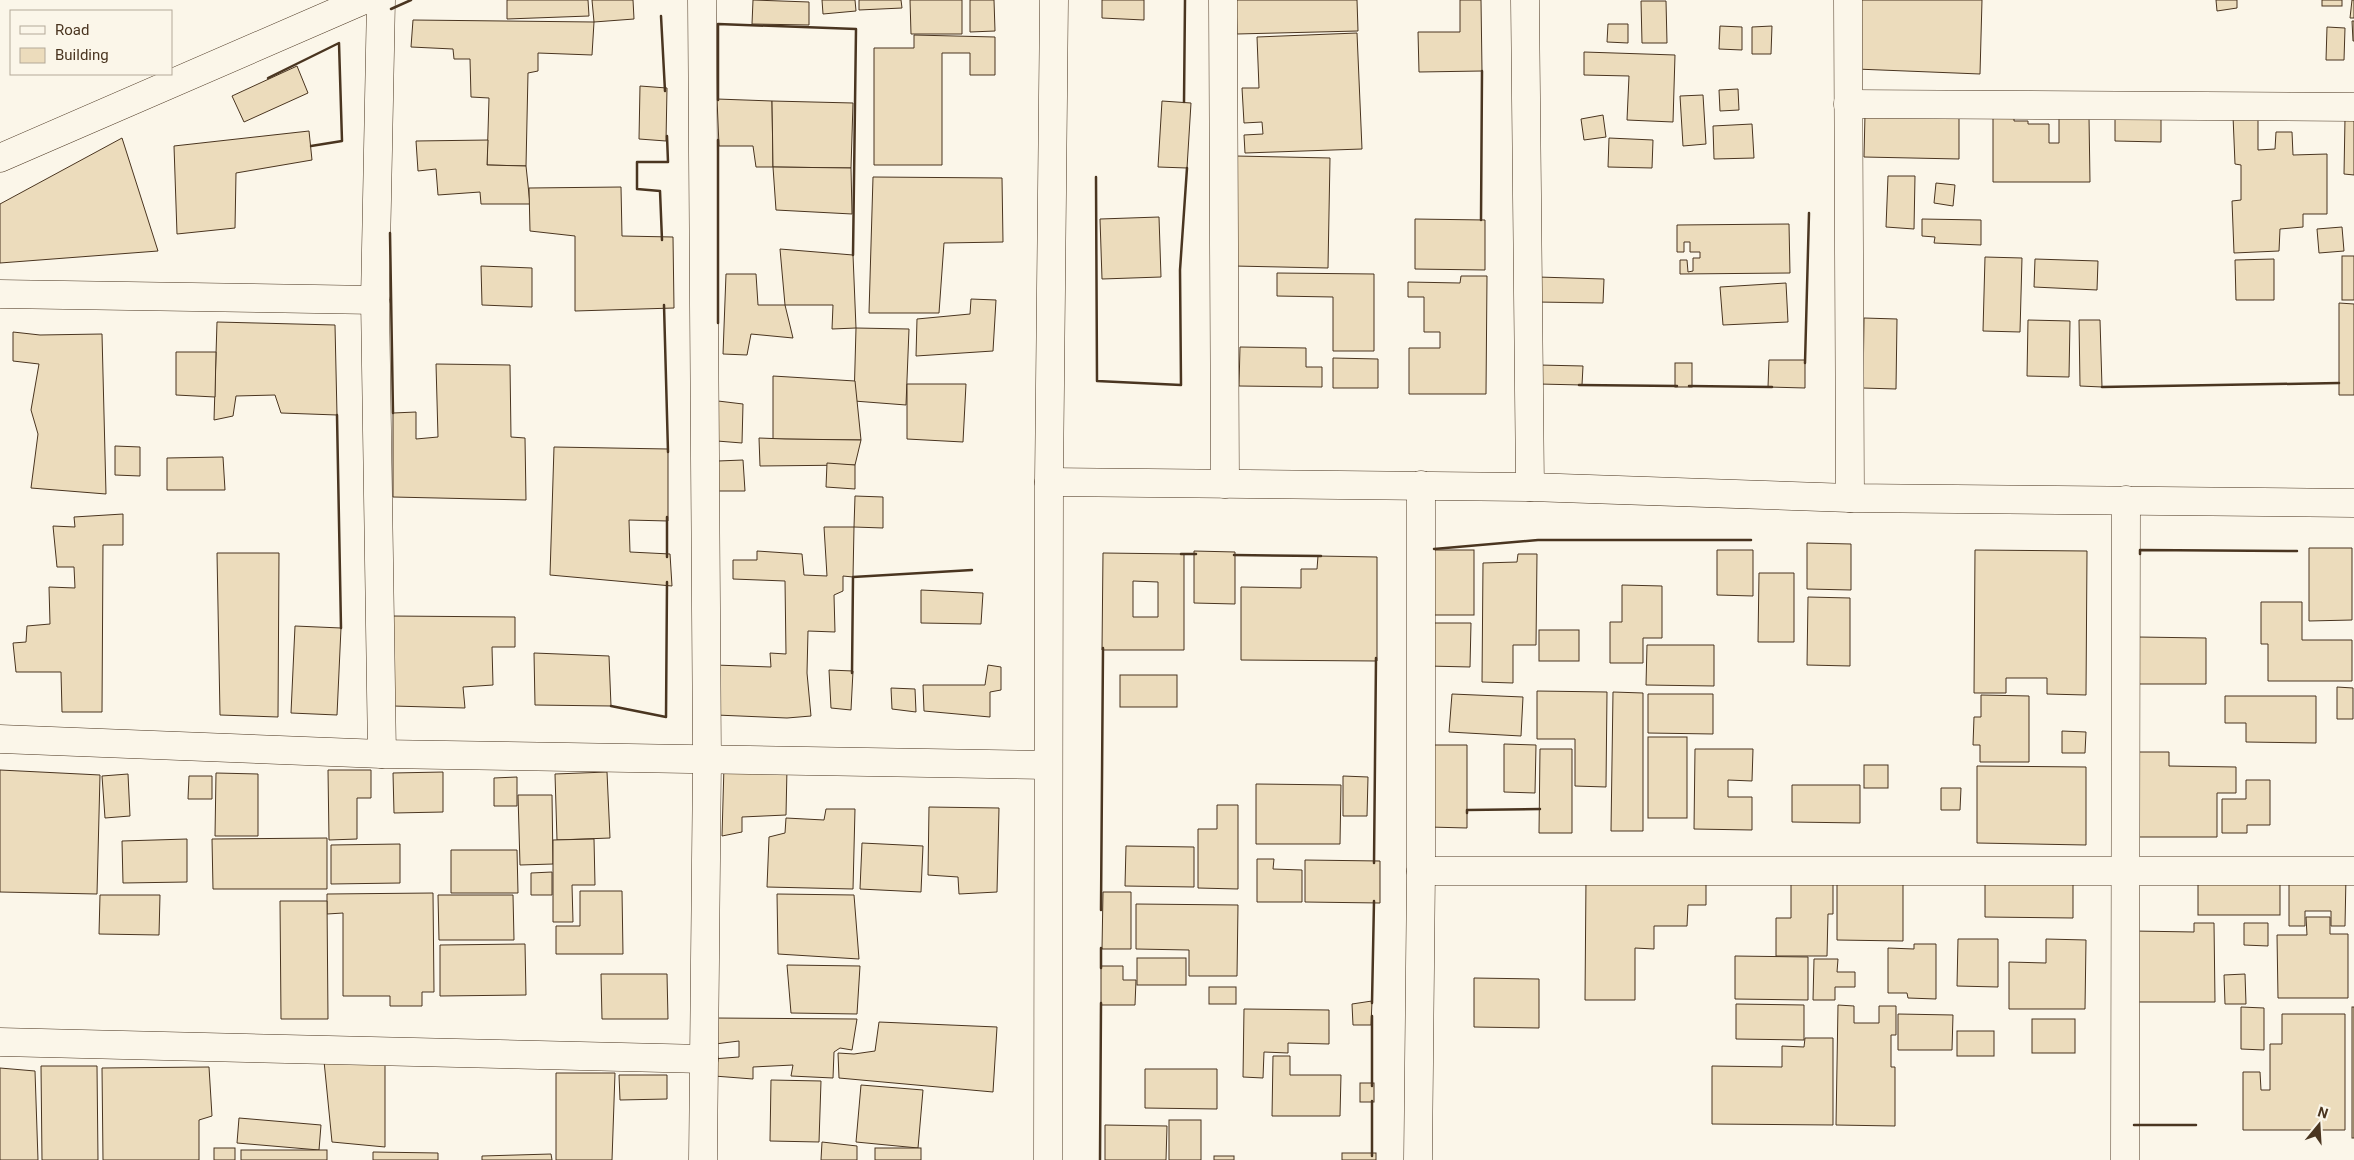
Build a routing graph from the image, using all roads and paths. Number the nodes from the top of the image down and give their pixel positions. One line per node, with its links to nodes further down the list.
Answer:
1 (364, 0): 10 (street)
2 (381, 0): 12 (street)
3 (702, 0): 22 (street)
4 (1054, 0): 13 (street)
5 (1223, 0): 14 (street)
6 (1525, 0): 16 (street)
7 (1848, 0): 8 (street)
8 (1848, 104): 9 (street); 17 (street)
9 (2354, 107)
10 (0, 158)
11 (0, 294): 12 (street)
12 (375, 300): 21 (street)
13 (1049, 482): 14 (street); 23 (street)
14 (1225, 484): 15 (street)
15 (1421, 485): 16 (street); 26 (street)
16 (1530, 487): 17 (street)
17 (1850, 498): 18 (street)
18 (2126, 500): 19 (street); 24 (street)
19 (2354, 504)
20 (0, 739): 21 (street)
21 (382, 754): 22 (street)
22 (707, 760): 23 (street); 28 (street)
23 (1048, 765): 30 (street)
24 (2126, 870): 25 (street); 26 (street); 32 (street)
25 (2354, 871)
26 (1421, 872): 31 (street)
27 (0, 1042): 28 (street)
28 (704, 1059): 29 (street)
29 (702, 1160)
30 (1048, 1160)
31 (1418, 1160)
32 (2125, 1160)

